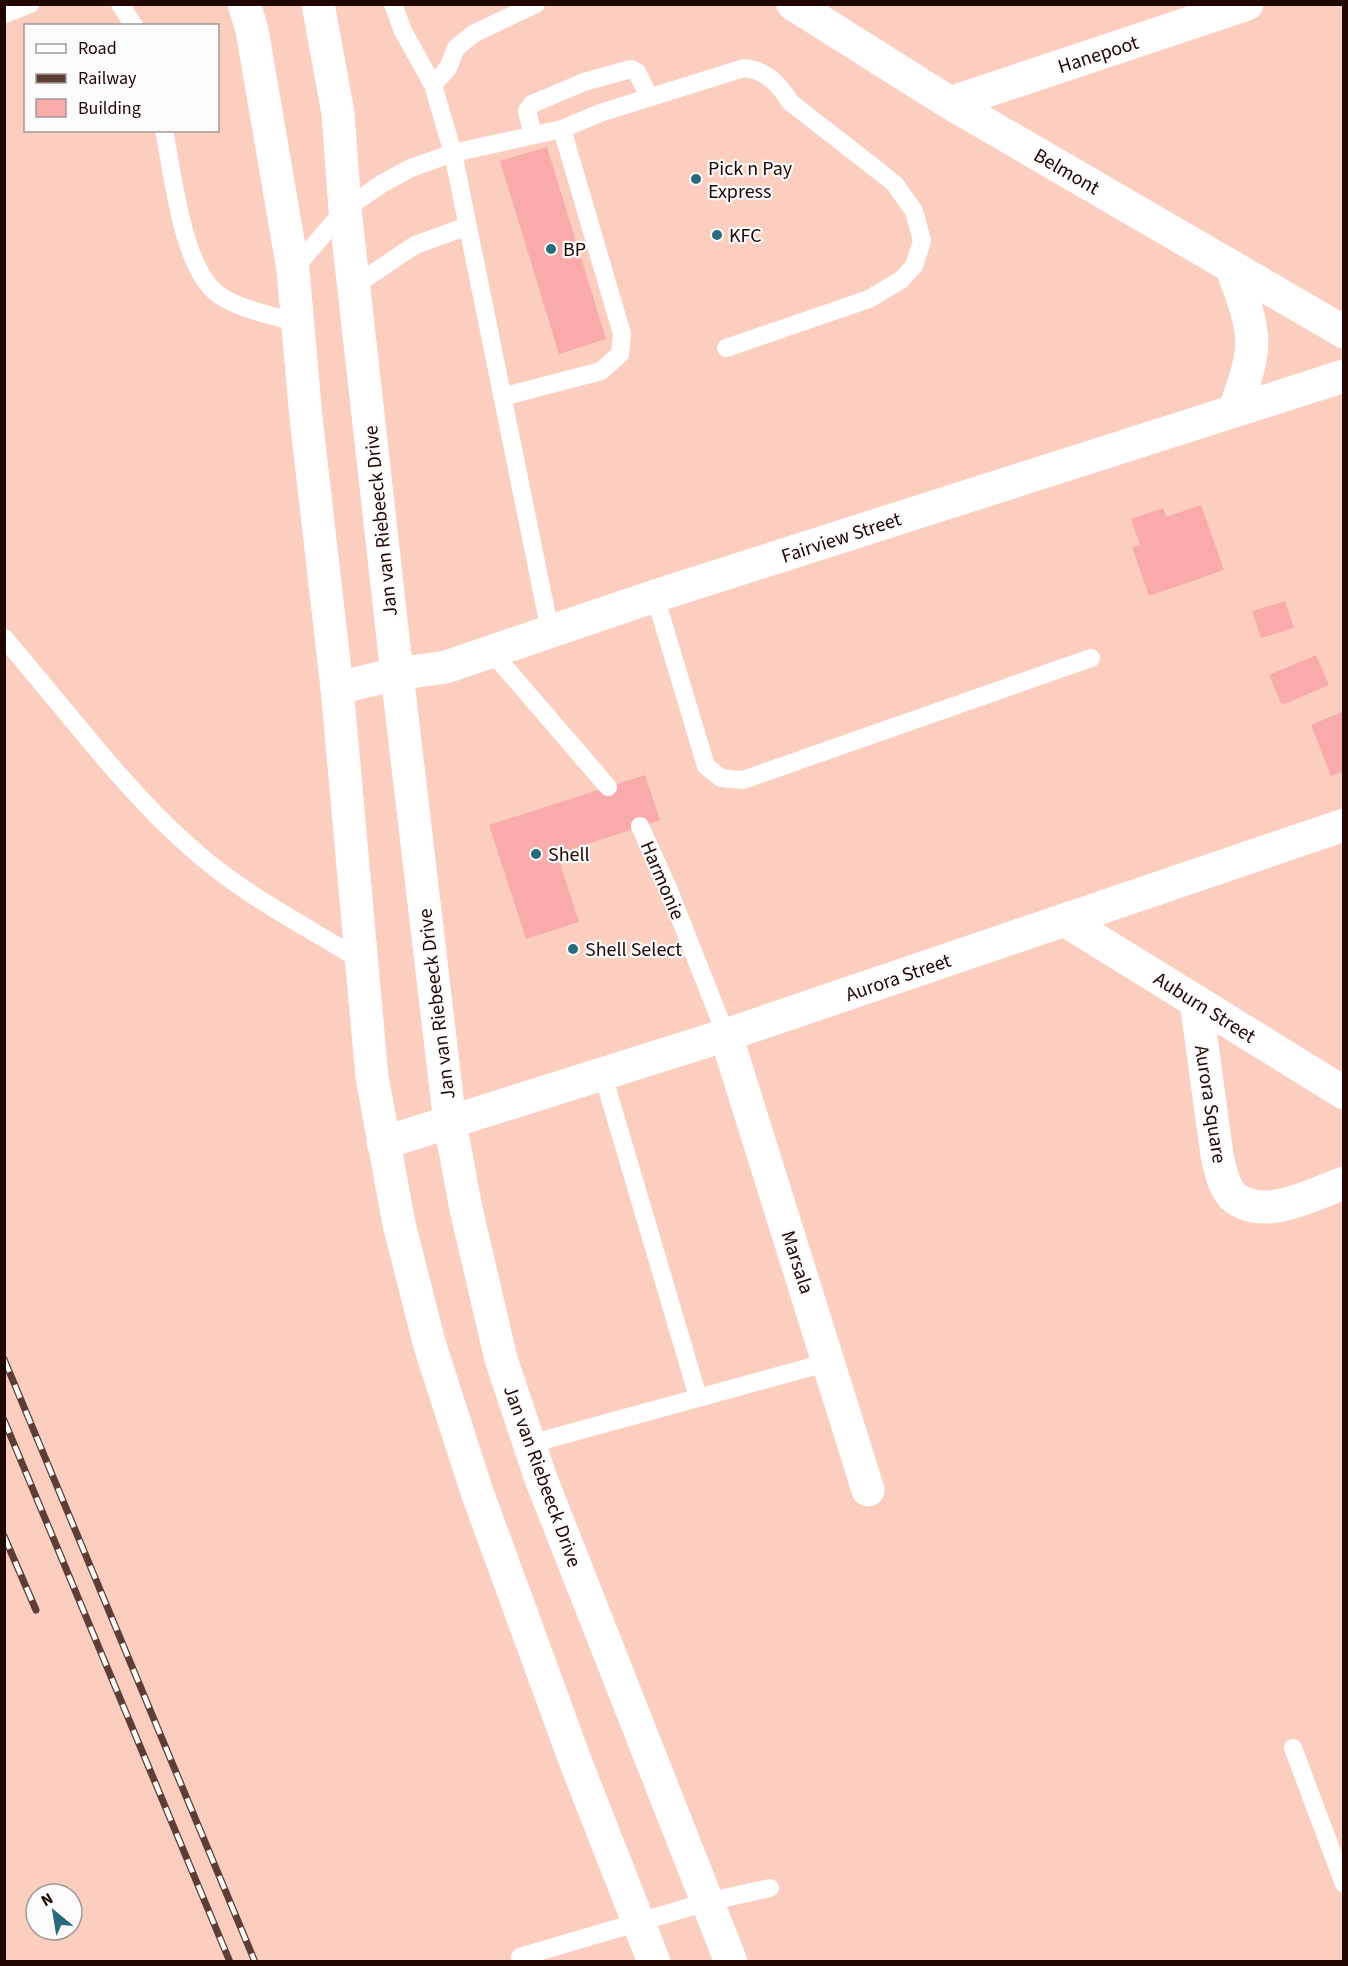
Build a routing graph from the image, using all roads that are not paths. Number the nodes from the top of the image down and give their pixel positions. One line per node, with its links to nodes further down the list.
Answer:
1 (30, 4): 9 (lane)
2 (120, 4): 10 (lane)
3 (244, 4): 21 (street)
4 (318, 4): 18 (street, Jan van Riebeeck Drive)
5 (393, 4): 11 (lane)
6 (536, 4): 11 (lane)
7 (793, 4): 13 (street, Belmont)
8 (1247, 4): 13 (street, Hanepoot)
9 (4, 14)
10 (133, 24)
11 (433, 85): 17 (lane)
12 (650, 97): 14 (lane); 16 (lane); 25 (lane)
13 (950, 103): 20 (street, Belmont)
14 (562, 129): 16 (lane); 27 (lane)
15 (164, 132): 23 (lane)
16 (533, 135): 17 (lane)
17 (453, 153): 18 (lane); 19 (lane)
18 (345, 210): 21 (lane); 22 (street, Jan van Riebeeck Drive)
19 (468, 226): 22 (lane); 27 (lane)
20 (1231, 266): 24 (street, Belmont); 28 (street)
21 (293, 270): 23 (street)
22 (354, 286): 34 (street, Jan van Riebeeck Drive)
23 (297, 323): 35 (street)
24 (1344, 332)
25 (726, 348)
26 (1344, 376): 28 (street, Fairview Street)
27 (502, 397): 30 (lane)
28 (1234, 411): 29 (street, Fairview Street)
29 (655, 596): 30 (street, Fairview Street); 33 (lane)
30 (550, 631): 32 (street, Fairview Street)
31 (4, 638): 40 (lane)
32 (491, 651): 34 (street, Fairview Street); 36 (lane)
33 (1091, 658)
34 (398, 674): 35 (street, Fairview Street); 45 (street, Jan van Riebeeck Drive)
35 (337, 688): 40 (street)
36 (608, 787)
37 (1344, 825): 39 (street, Aurora Street)
38 (640, 826): 42 (lane, Harmonie)
39 (1066, 921): 41 (street, Auburn Street); 42 (street, Aurora Street)
40 (362, 961): 46 (street)
41 (1196, 1001): 44 (street, Auburn Street); 47 (street, Aurora Square)
42 (726, 1035): 43 (street, Aurora Street); 48 (street, Marsala)
43 (603, 1075): 45 (street, Aurora Street); 49 (lane)
44 (1344, 1093)
45 (450, 1123): 46 (street, Aurora Street); 50 (street, Jan van Riebeeck Drive)
46 (383, 1143): 56 (street)
47 (1344, 1184)
48 (830, 1362): 49 (lane); 51 (street, Marsala)
49 (698, 1397): 50 (lane)
50 (530, 1444): 55 (street, Jan van Riebeeck Drive)
51 (868, 1490)
52 (1293, 1748): 53 (lane)
53 (1344, 1884)
54 (770, 1888): 55 (lane)
55 (707, 1902): 56 (lane); 59 (street, Jan van Riebeeck Drive)
56 (639, 1922): 57 (lane); 58 (street)
57 (519, 1957)
58 (654, 1962)
59 (730, 1962)

